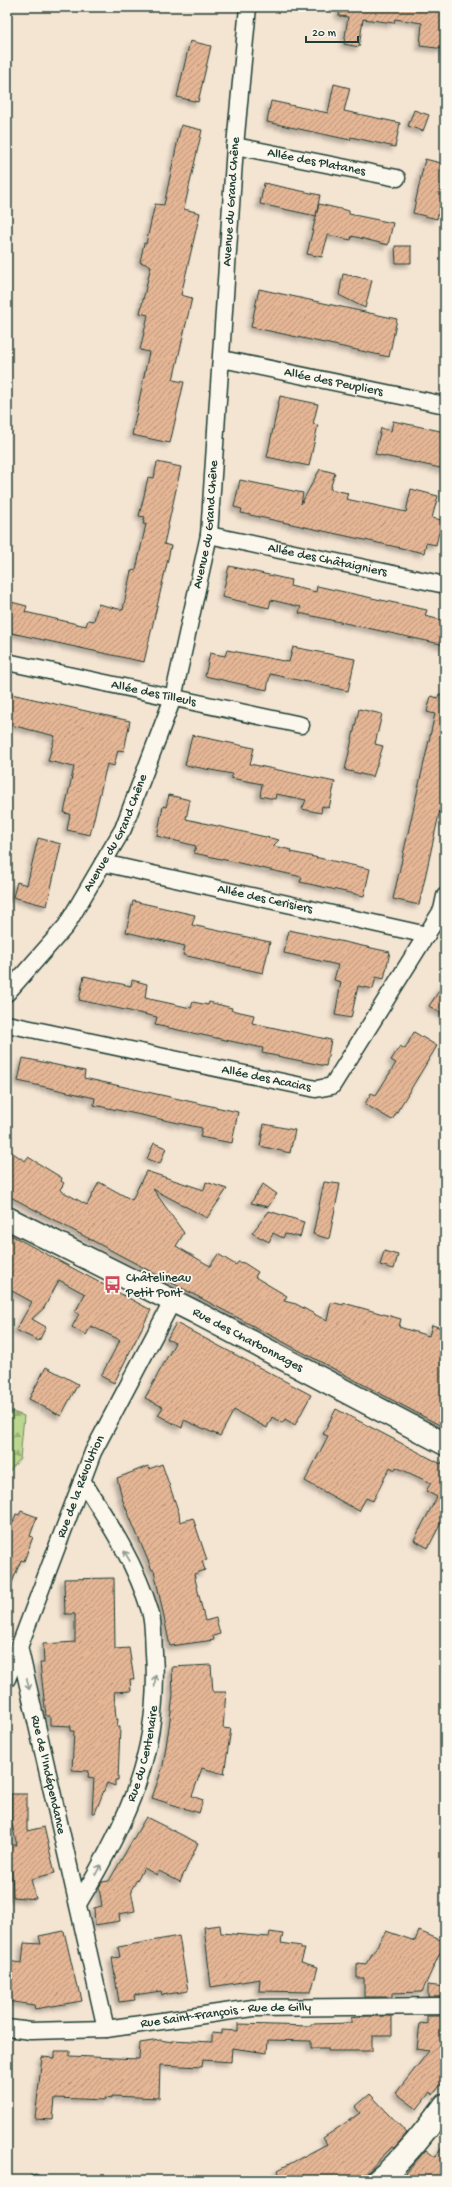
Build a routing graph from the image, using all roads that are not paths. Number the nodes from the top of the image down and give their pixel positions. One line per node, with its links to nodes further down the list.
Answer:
1 (248, 7): 2 (street, Avenue du Grand Chêne)
2 (236, 146): 3 (street, Allée des Platanes); 4 (street, Avenue du Grand Chêne)
3 (397, 178)
4 (222, 358): 5 (street, Allée des Peupliers); 6 (street, Avenue du Grand Chêne)
5 (445, 405)
6 (209, 535): 7 (street, Allée des Châtaigniers); 9 (street, Avenue du Grand Chêne)
7 (445, 584)
8 (7, 662): 9 (street, Allée des Tilleuls)
9 (173, 698): 10 (street, Allée des Tilleuls); 11 (street, Avenue du Grand Chêne)
10 (301, 726)
11 (103, 863): 13 (street, Allée des Cerisiers); 14 (street, Avenue du Grand Chêne)
12 (445, 896): 13 (street, Allée des Acacias)
13 (427, 935): 15 (street, Allée des Acacias)
14 (7, 993)
15 (7, 1024)
16 (7, 1218): 17 (street, Rue des Charbonnages)
17 (172, 1302): 18 (street, Rue des Charbonnages); 19 (street, Rue de la Révolution)
18 (445, 1444)
19 (82, 1480): 20 (street, Rue de la Révolution); 22 (street, Rue du Centenaire, one-way to 19)
20 (19, 1646): 21 (street, Rue de la Révolution); 22 (street, Rue de l'Indépendance, one-way to 22)
21 (7, 1679)
22 (78, 1904): 25 (street)
23 (445, 2006): 25 (street, Rue Saint-François - Rue de Gilly)
24 (7, 2028): 25 (street, Rue Saint-François - Rue de Gilly)
25 (106, 2029)
26 (445, 2105): 27 (street)
27 (378, 2180)

